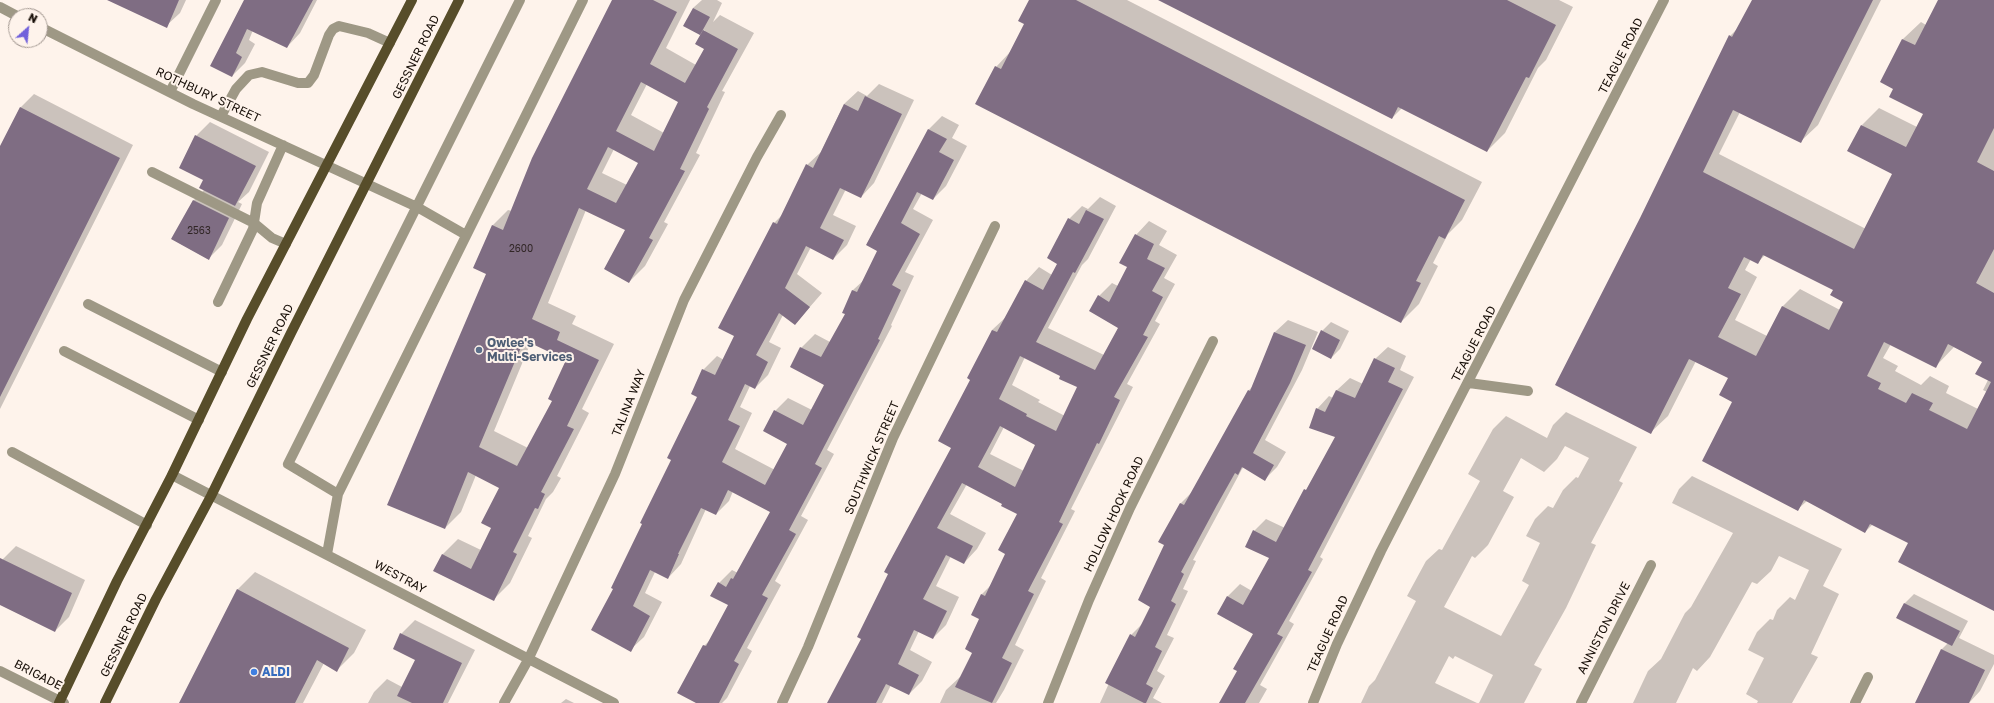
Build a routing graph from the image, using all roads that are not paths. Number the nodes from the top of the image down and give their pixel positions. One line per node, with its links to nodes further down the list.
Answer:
1 (216, 0): 9 (street)
2 (412, 0): 8 (main road)
3 (458, 0): 15 (main road, GESSNER ROAD)
4 (520, 0): 16 (street)
5 (582, 0): 19 (street)
6 (1664, 0): 26 (street, TEAGUE ROAD)
7 (48, 31): 9 (street, ROTHBURY STREET)
8 (390, 43): 11 (street); 13 (main road)
9 (170, 92): 11 (street, ROTHBURY STREET)
10 (781, 115): 36 (street, TALINA WAY)
11 (221, 116): 12 (street, ROTHBURY STREET)
12 (283, 145): 13 (street, ROTHBURY STREET); 17 (street)
13 (327, 165): 15 (street, ROTHBURY STREET); 20 (main road)
14 (152, 172): 17 (street)
15 (367, 184): 16 (street, ROTHBURY STREET); 32 (main road, GESSNER ROAD)
16 (417, 207): 19 (street, ROTHBURY STREET); 31 (street)
17 (254, 223): 20 (street); 21 (street)
18 (995, 226): 43 (street, SOUTHWICK STREET)
19 (466, 235): 31 (street)
20 (286, 244): 25 (main road)
21 (218, 302)
22 (88, 304): 25 (street)
23 (1213, 341): 44 (street, HOLLOW HOOK ROAD)
24 (64, 351): 28 (street)
25 (222, 372): 28 (main road)
26 (1469, 383): 27 (street); 45 (street, TEAGUE ROAD)
27 (1528, 391)
28 (199, 420): 30 (main road)
29 (12, 452): 33 (street)
30 (172, 476): 32 (street, WESTRAY); 33 (main road)
31 (338, 494): 34 (street)
32 (211, 496): 34 (street, WESTRAY); 40 (main road, GESSNER ROAD)
33 (147, 525): 39 (main road)
34 (327, 554): 36 (street, WESTRAY)
35 (1651, 566): 46 (street, ANNISTON DRIVE)
36 (528, 660): 41 (street, TALINA WAY); 42 (street, WESTRAY)
37 (0, 671): 39 (street, BRIGADE)
38 (1868, 677): 47 (street)
39 (61, 702)
40 (105, 703)
41 (504, 703)
42 (614, 703)
43 (782, 703)
44 (1048, 703)
45 (1313, 703)
46 (1581, 703)
47 (1855, 703)

